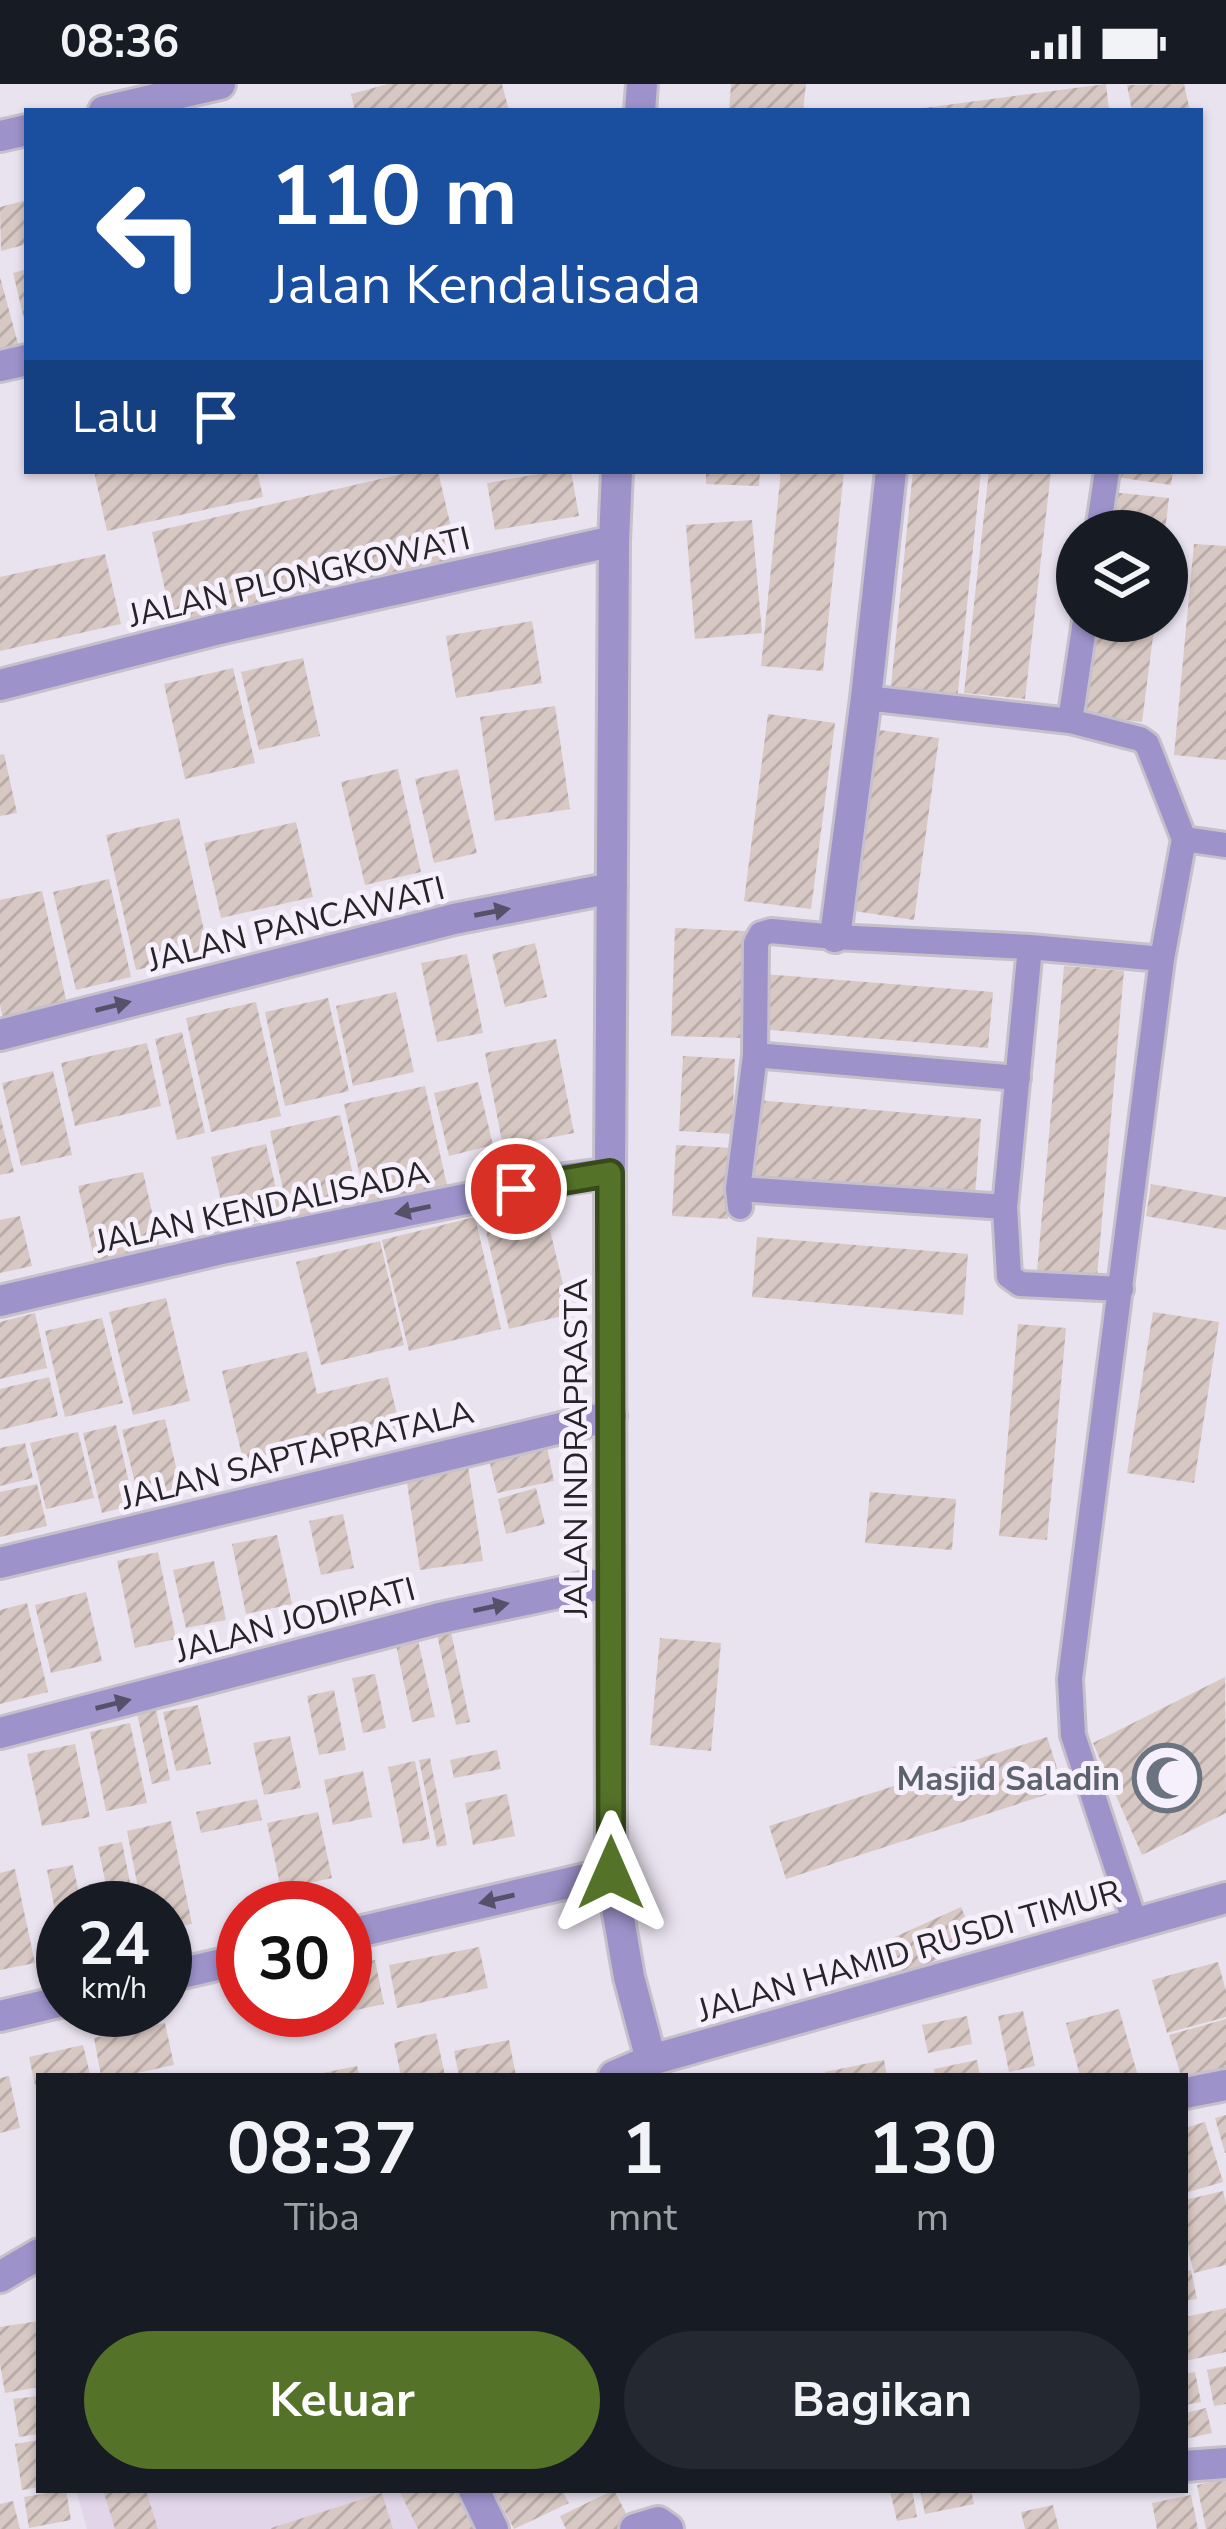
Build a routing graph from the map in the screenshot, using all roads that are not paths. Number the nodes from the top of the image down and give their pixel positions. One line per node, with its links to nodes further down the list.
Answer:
1 (220, 84): 2 (street)
2 (117, 108)
3 (617, 474): 7 (street, JALAN INDRAPRASTA)
4 (891, 474): 10 (street)
5 (1107, 474): 6 (lane)
6 (1101, 510)
7 (614, 541): 9 (street, JALAN PLONGKOWATI); 14 (street, JALAN INDRAPRASTA)
8 (1082, 642): 11 (lane)
9 (0, 685)
10 (866, 698): 11 (lane); 15 (street)
11 (1070, 722): 12 (lane)
12 (1184, 839): 13 (lane); 17 (lane)
13 (1226, 844)
14 (612, 888): 18 (street, JALAN PANCAWATI, one-way to 14); 21 (street, JALAN INDRAPRASTA)
15 (835, 937): 16 (lane); 19 (lane)
16 (1030, 946): 17 (lane); 20 (lane)
17 (1162, 958): 23 (lane)
18 (0, 1035)
19 (754, 1055): 20 (lane); 22 (lane)
20 (1018, 1078): 22 (lane)
21 (610, 1173): 24 (street, JALAN KENDALISADA, one-way to 24); 25 (street, JALAN INDRAPRASTA)
22 (1005, 1207): 23 (lane)
23 (1121, 1289): 31 (lane)
24 (0, 1300)
25 (611, 1416): 26 (street, JALAN SAPTAPRATALA); 27 (street, JALAN INDRAPRASTA)
26 (0, 1563)
27 (610, 1582): 28 (street, JALAN JODIPATI, one-way to 27); 29 (street, JALAN INDRAPRASTA)
28 (0, 1733)
29 (611, 1873): 32 (street, one-way to 32); 35 (street, JALAN INDRAPRASTA)
30 (1226, 1898): 31 (street, JALAN HAMID RUSDI TIMUR)
31 (1135, 1923): 35 (street, JALAN HAMID RUSDI TIMUR)
32 (372, 1929)
33 (36, 2007): 34 (street)
34 (0, 2016)
35 (649, 2068)
36 (1226, 2085): 37 (street)
37 (1188, 2092)
38 (36, 2256): 39 (street)
39 (0, 2277)
40 (1226, 2463): 41 (street)
41 (1188, 2466)
42 (475, 2493): 43 (street)
43 (493, 2529)
44 (635, 2529): 45 (street)
45 (668, 2529)

